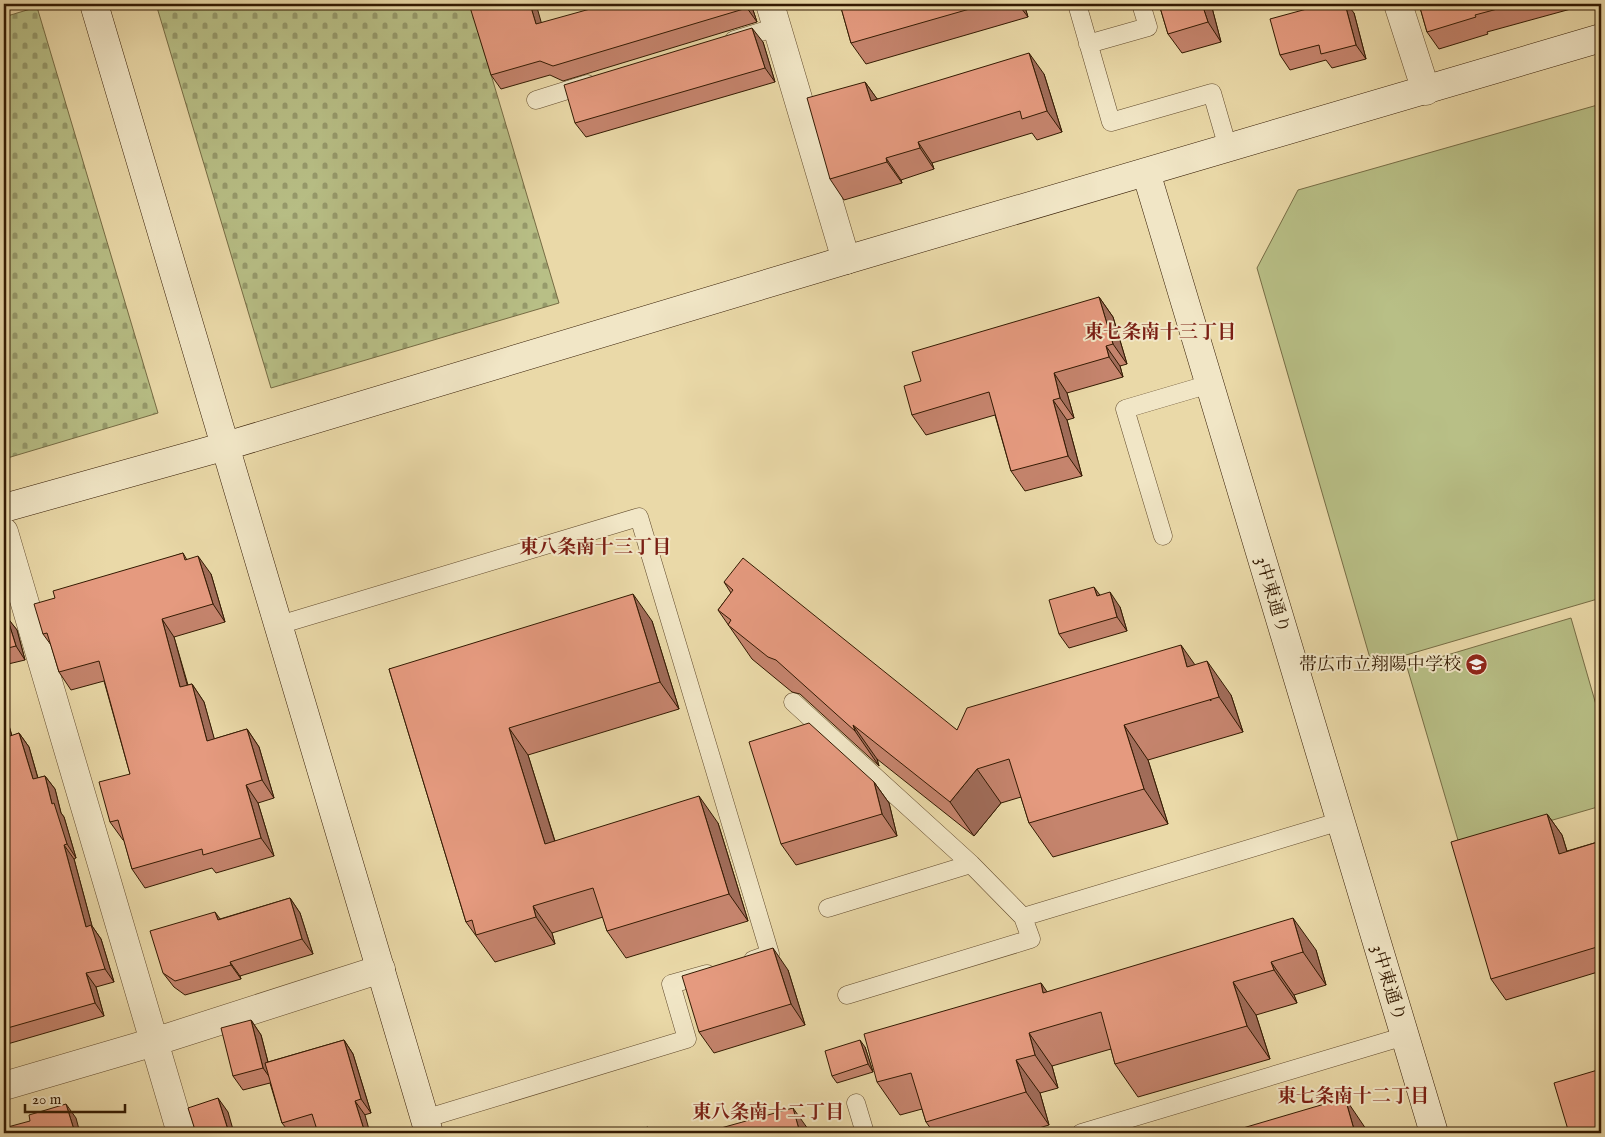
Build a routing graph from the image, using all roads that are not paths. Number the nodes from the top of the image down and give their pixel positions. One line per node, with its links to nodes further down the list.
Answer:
1 (94, 4): 16 (street)
2 (1077, 4): 8 (lane)
3 (1141, 4): 8 (lane)
4 (1398, 4): 10 (street)
5 (773, 15): 7 (lane); 14 (street)
6 (1601, 38): 10 (street)
7 (721, 44)
8 (1088, 44): 12 (lane)
9 (601, 80): 11 (lane)
10 (1426, 90): 12 (street)
11 (536, 100)
12 (1228, 148): 13 (street)
13 (1146, 172): 14 (street); 15 (street, 3中東通り)
14 (846, 260): 16 (street)
15 (1210, 384): 19 (lane); 22 (street, 3中東通り)
16 (226, 446): 17 (street); 20 (street)
17 (4, 508)
18 (4, 532): 29 (street)
19 (1163, 536)
20 (279, 625): 26 (street); 32 (lane)
21 (793, 702): 23 (lane)
22 (1341, 821): 25 (lane); 28 (street, 3中東通り)
23 (971, 864): 24 (lane); 25 (lane)
24 (828, 908)
25 (1023, 917): 27 (lane)
26 (381, 968): 29 (street); 32 (street)
27 (846, 996)
28 (1405, 1036): 35 (lane); 36 (street, 3中東通り)
29 (154, 1042): 30 (street); 33 (street)
30 (4, 1086)
31 (856, 1103): 34 (lane)
32 (426, 1126)
33 (181, 1133)
34 (865, 1133)
35 (1081, 1133)
36 (1434, 1133)

